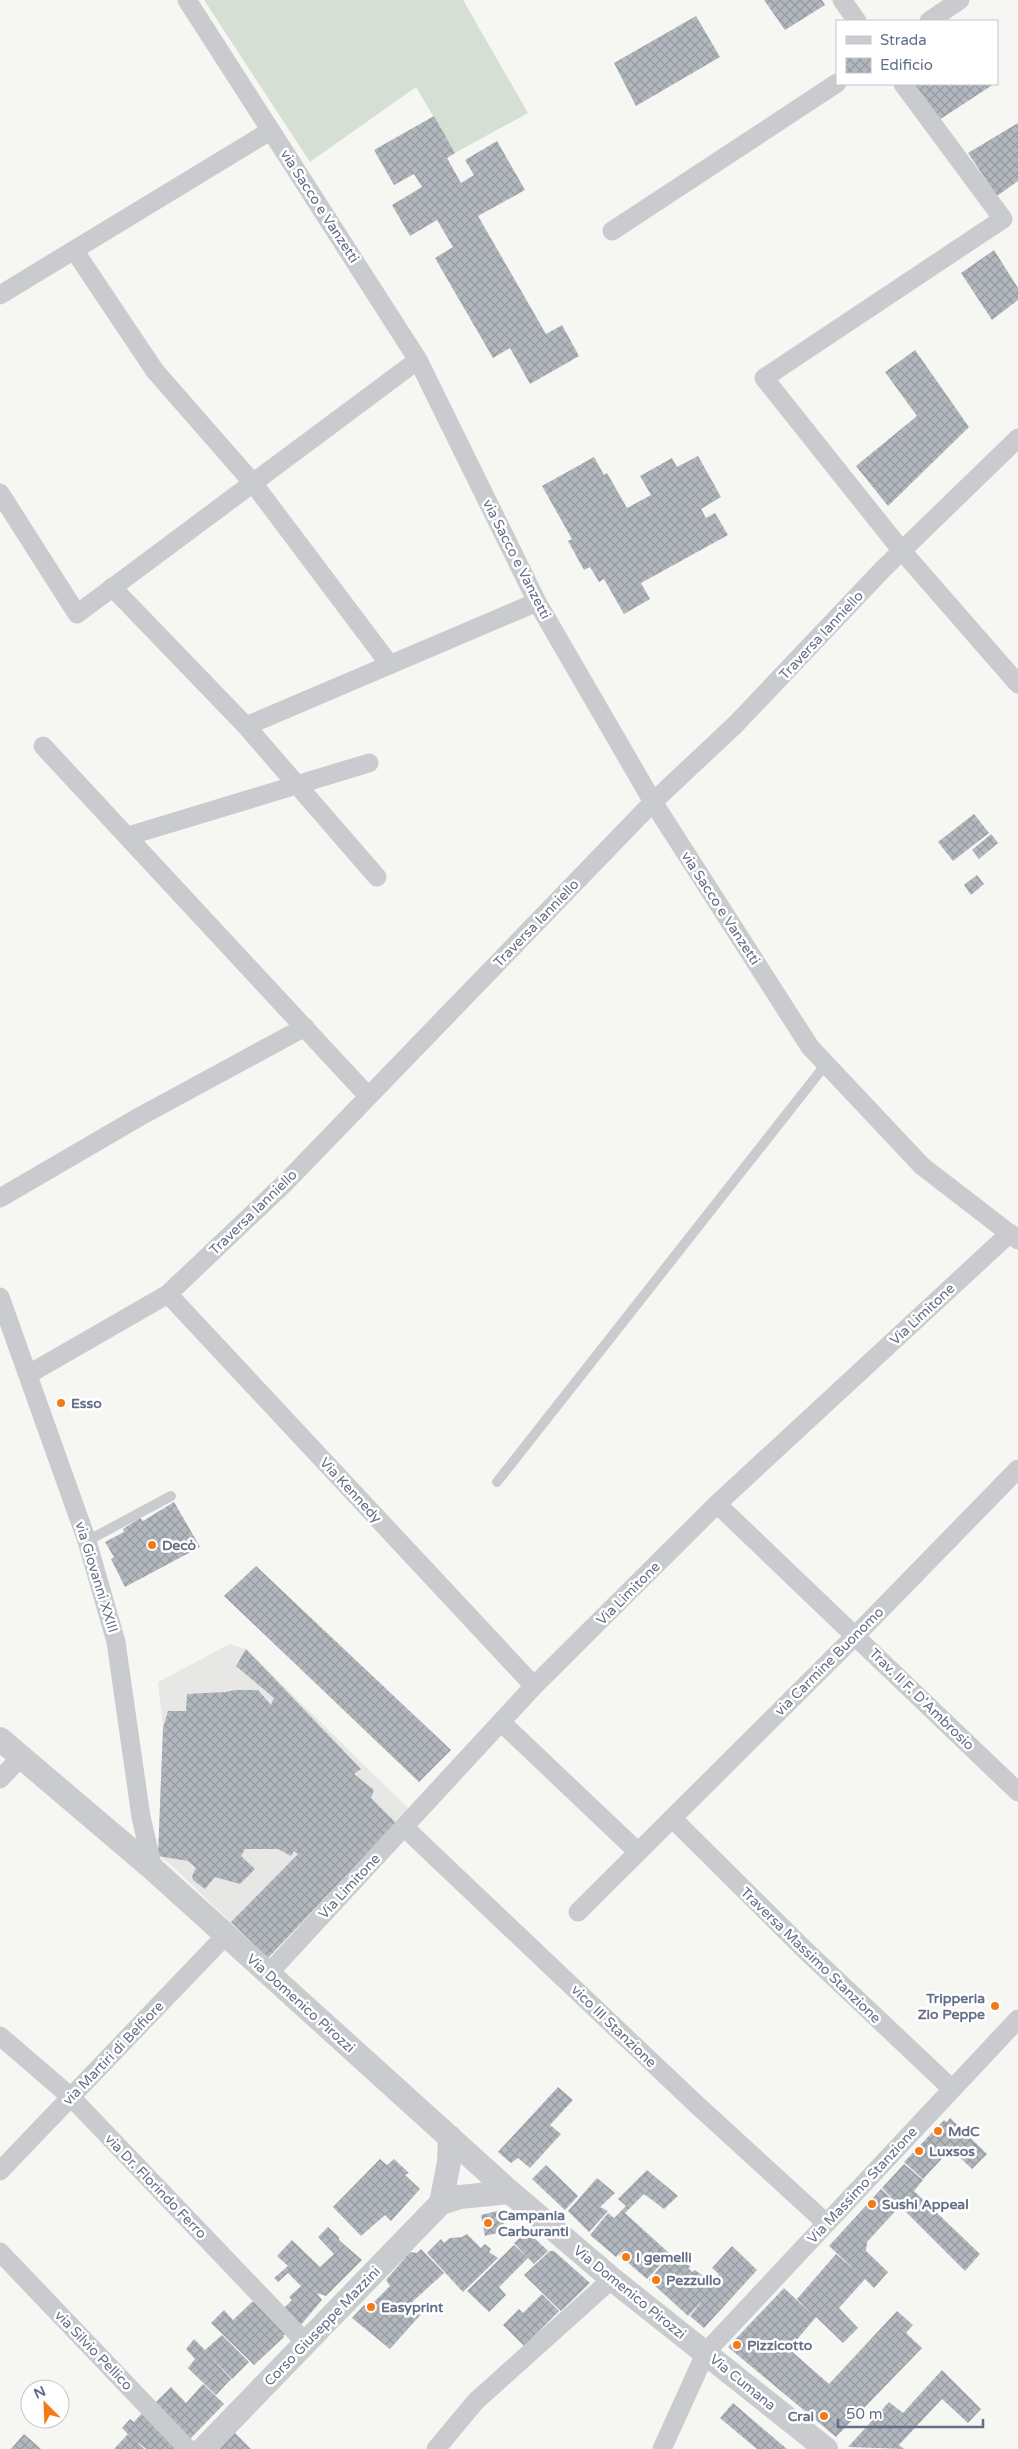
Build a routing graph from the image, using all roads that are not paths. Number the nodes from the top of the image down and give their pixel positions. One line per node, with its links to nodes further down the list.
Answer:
1 (187, 0): 8 (street, via Sacco e Vanzetti)
2 (842, 0): 4 (street)
3 (960, 0): 5 (street)
4 (856, 20)
5 (930, 20)
6 (836, 84): 9 (street)
7 (904, 85): 16 (street)
8 (270, 131): 10 (street); 12 (street, via Sacco e Vanzetti)
9 (612, 231)
10 (74, 250): 11 (street); 14 (street)
11 (0, 295)
12 (418, 360): 14 (street); 18 (street, via Sacco e Vanzetti)
13 (1018, 438): 16 (street, Traversa Ianniello)
14 (252, 483): 17 (street); 19 (street)
15 (0, 493): 17 (street)
16 (902, 551): 20 (street); 25 (street, Traversa Ianniello)
17 (112, 587): 21 (street)
18 (537, 602): 19 (street); 25 (street, via Sacco e Vanzetti)
19 (390, 665): 21 (street)
20 (1018, 684)
21 (246, 726): 24 (street)
22 (43, 746): 26 (street)
23 (369, 763): 24 (street)
24 (296, 784): 26 (street); 27 (street)
25 (653, 802): 29 (street, via Sacco e Vanzetti); 30 (street, Traversa Ianniello)
26 (128, 836): 28 (street)
27 (377, 877)
28 (305, 1027): 30 (street); 31 (street)
29 (826, 1064): 32 (street, via Sacco e Vanzetti); 38 (lane)
30 (368, 1096): 33 (street, Traversa Ianniello)
31 (0, 1198)
32 (1014, 1236): 40 (street, Via Limitone)
33 (168, 1294): 36 (street, Traversa Ianniello); 43 (street, Via Kennedy)
34 (0, 1297): 35 (street, via Giovanni XXIII)
35 (4, 1317): 36 (street, via Giovanni XXIII)
36 (29, 1374): 41 (street, via Giovanni XXIII)
37 (1018, 1469): 42 (street, via Carmine Buonomo)
38 (497, 1482)
39 (171, 1496): 41 (lane)
40 (717, 1504): 42 (street, Trav. II F. D'Ambrosio); 43 (street, Via Limitone)
41 (87, 1540): 52 (street, via Giovanni XXIII)
42 (856, 1635): 48 (street, Trav. II F. D'Ambrosio); 49 (street, via Carmine Buonomo)
43 (534, 1686): 44 (street, Via Limitone)
44 (501, 1722): 50 (street, Via Limitone); 51 (street)
45 (0, 1739): 46 (street, Via Domenico Pirozzi)
46 (21, 1757): 47 (street); 52 (street, Via Domenico Pirozzi)
47 (0, 1779)
48 (1018, 1792)
49 (672, 1818): 51 (street, via Carmine Buonomo); 58 (street, Traversa Massimo Stanzione)
50 (404, 1827): 55 (street, Via Limitone); 64 (street, vico III Stanzione)
51 (638, 1852): 53 (street, via Carmine Buonomo)
52 (153, 1868): 54 (street, Via Domenico Pirozzi)
53 (578, 1912)
54 (226, 1935): 55 (street, Via Domenico Pirozzi); 59 (street, via Martiri di Belfiore)
55 (268, 1974): 60 (street, Via Domenico Pirozzi)
56 (1018, 2019): 58 (street, Via Massimo Stanzione)
57 (0, 2036): 59 (street, via Dr. Florindo Ferro)
58 (952, 2089): 64 (street, Via Massimo Stanzione)
59 (71, 2097): 61 (street, via Martiri di Belfiore); 67 (street, via Dr. Florindo Ferro)
60 (465, 2151): 62 (street, Via Domenico Pirozzi); 63 (street); 63 (street, Corso Giuseppe Mazzini)
61 (0, 2171)
62 (510, 2192): 63 (street); 66 (street, Via Domenico Pirozzi)
63 (450, 2200): 67 (street, Corso Giuseppe Mazzini)
64 (826, 2223): 68 (street, Via Massimo Stanzione)
65 (0, 2252): 69 (street, via Silvio Pellico)
66 (612, 2279): 68 (street, Via Domenico Pirozzi); 71 (street)
67 (306, 2343): 70 (street, Corso Giuseppe Mazzini)
68 (706, 2352): 72 (street, Via Massimo Stanzione); 73 (street, Via Cumana)
69 (188, 2449)
70 (203, 2449)
71 (436, 2449)
72 (662, 2449)
73 (826, 2449)

